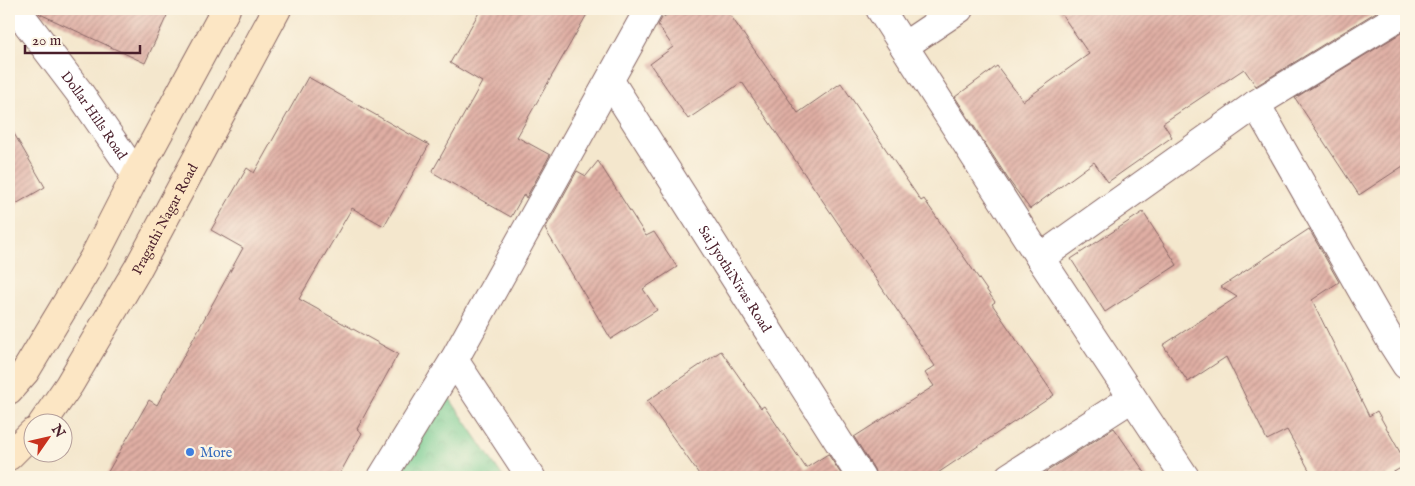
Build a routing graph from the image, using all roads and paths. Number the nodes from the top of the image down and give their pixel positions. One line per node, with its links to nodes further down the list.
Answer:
1 (16, 9): 11 (street, Dollar Hills Road)
2 (226, 9): 11 (main road)
3 (278, 9): 17 (main road, Pragathi Nagar Road)
4 (650, 9): 9 (street)
5 (880, 9): 8 (street)
6 (960, 9): 8 (street)
7 (1406, 12): 10 (street)
8 (904, 46): 12 (street)
9 (610, 81): 14 (street); 22 (street, Sai JyothiNivas Road)
10 (1256, 104): 12 (street); 13 (street)
11 (136, 175): 15 (main road)
12 (1040, 258): 16 (street)
13 (1401, 347)
14 (454, 360): 20 (street); 21 (street)
15 (9, 390)
16 (1132, 398): 23 (street); 24 (street)
17 (49, 414)
18 (22, 443): 19 (main road)
19 (9, 456)
20 (382, 477)
21 (531, 477)
22 (861, 477)
23 (1009, 477)
24 (1185, 477)

